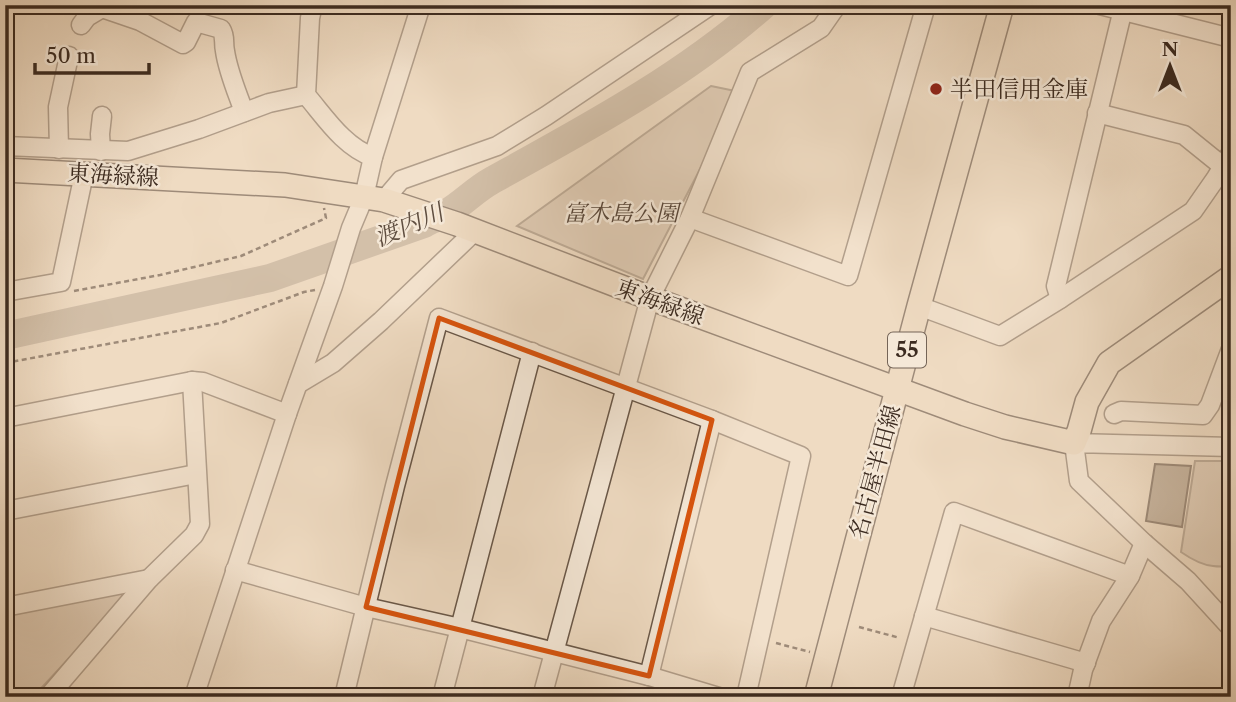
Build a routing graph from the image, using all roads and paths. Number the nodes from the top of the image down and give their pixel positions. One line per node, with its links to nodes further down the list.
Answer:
1 (313, 5): 13 (street)
2 (421, 5): 20 (street)
3 (710, 5): 24 (street)
4 (837, 5): 26 (street)
5 (926, 5): 26 (street)
6 (1002, 5): 34 (main road, 名古屋半田線 / 55)
7 (1100, 5): 9 (street)
8 (102, 6): 10 (street); 14 (street)
9 (1123, 8): 11 (street); 15 (street)
10 (81, 25)
11 (1231, 38)
12 (69, 57): 18 (street)
13 (306, 95): 14 (street); 20 (street)
14 (244, 112): 19 (street)
15 (1097, 113): 21 (street); 33 (street)
16 (102, 116): 19 (street)
17 (5, 146): 18 (street)
18 (59, 149): 19 (street)
19 (101, 151)
20 (373, 157): 24 (street)
21 (1228, 164): 33 (street)
22 (5, 170): 23 (main road, 東海緑線)
23 (84, 174): 24 (main road, 東海緑線); 31 (street)
24 (374, 198): 27 (main road, 東海緑線); 29 (street)
25 (324, 208): 30 (path)
26 (690, 218): 32 (street)
27 (466, 228): 32 (main road, 東海緑線); 40 (street)
28 (1231, 277): 47 (main road)
29 (333, 286): 37 (path); 40 (street)
30 (70, 291)
31 (5, 292)
32 (650, 298): 41 (main road, 東海緑線); 42 (street)
33 (1060, 299): 34 (street)
34 (919, 306): 41 (main road, 名古屋半田線 / 55)
35 (1231, 349): 39 (street)
36 (532, 352): 42 (street); 56 (street); 59 (street)
37 (5, 363)
38 (192, 381): 43 (street); 45 (street); 49 (street)
39 (1225, 381): 44 (street)
40 (298, 384): 43 (street)
41 (897, 388): 47 (main road, 東海緑線); 75 (main road, 名古屋半田線 / 55)
42 (625, 389): 46 (street); 63 (street)
43 (287, 414): 52 (street)
44 (1114, 414)
45 (5, 418)
46 (712, 421): 61 (street); 66 (street)
47 (1074, 443): 48 (street); 51 (street)
48 (1231, 447)
49 (196, 474): 50 (street); 54 (street)
50 (5, 511)
51 (1144, 543): 53 (street); 60 (street)
52 (235, 570): 56 (street); 69 (street)
53 (1129, 576): 57 (street); 65 (street)
54 (149, 579): 55 (street); 68 (street)
55 (5, 607)
56 (366, 607): 59 (street); 70 (street)
57 (924, 616): 62 (street); 65 (street)
58 (859, 627): 62 (path)
59 (460, 628): 63 (street); 71 (street)
60 (1231, 628)
61 (759, 638): 64 (path); 74 (street)
62 (917, 643): 76 (street)
63 (553, 652): 66 (street); 72 (street)
64 (816, 654)
65 (1086, 663): 77 (street)
66 (649, 676): 67 (street)
67 (674, 690): 73 (street)
68 (48, 697)
69 (194, 697)
70 (344, 697)
71 (442, 697)
72 (542, 697)
73 (719, 697)
74 (746, 697)
75 (816, 697)
76 (901, 697)
77 (1077, 697)

